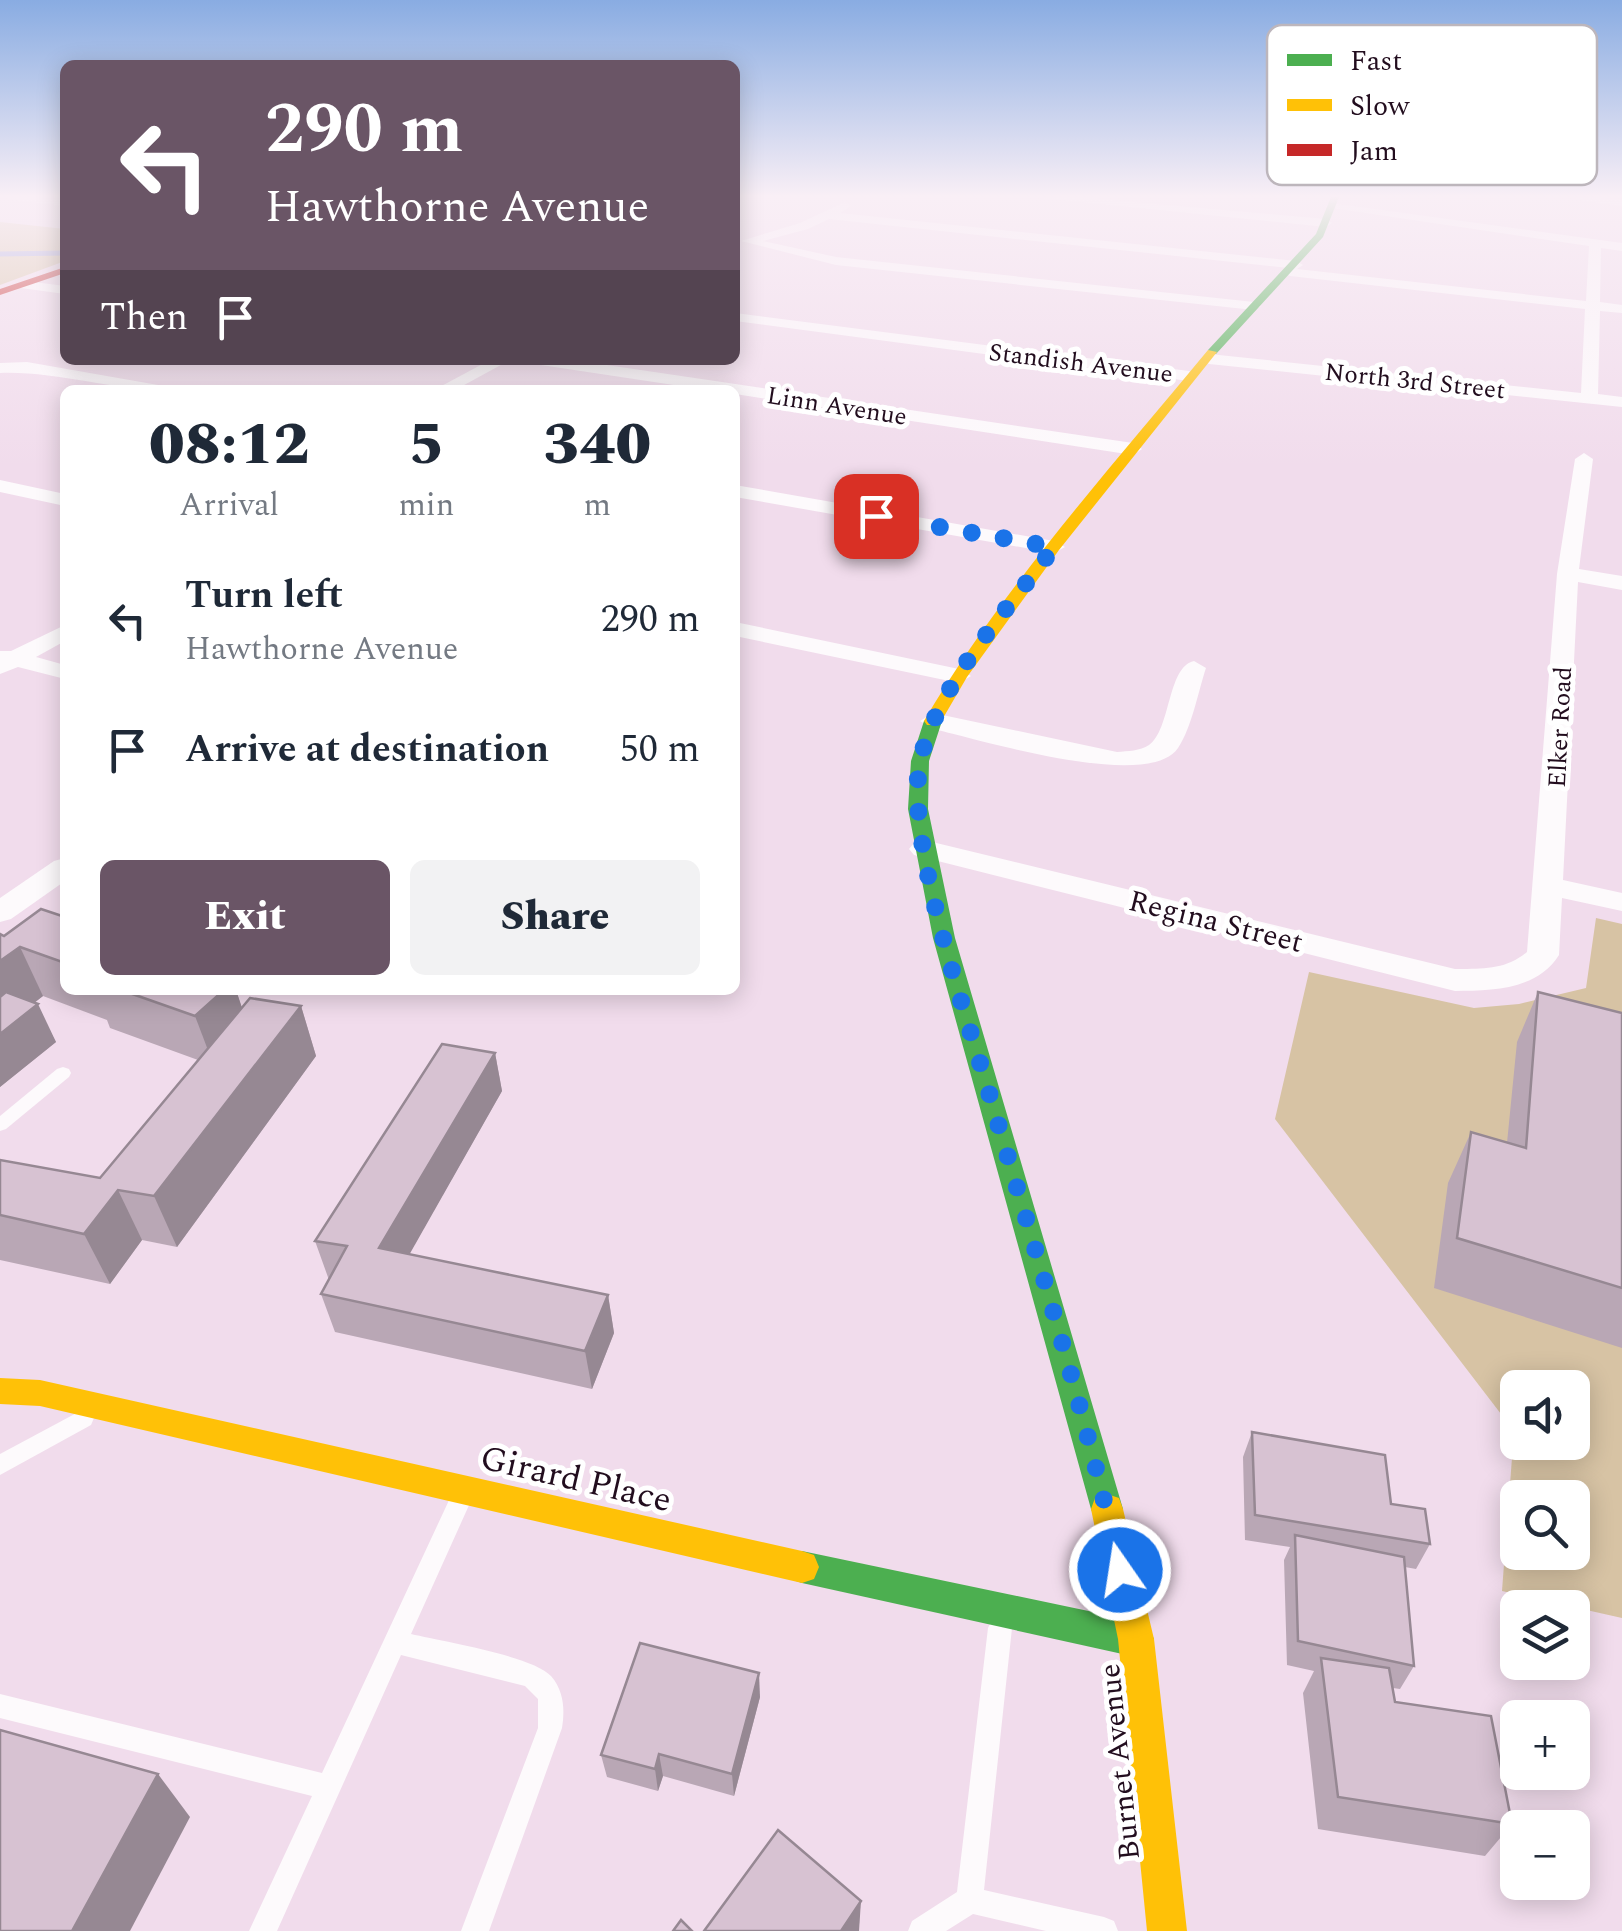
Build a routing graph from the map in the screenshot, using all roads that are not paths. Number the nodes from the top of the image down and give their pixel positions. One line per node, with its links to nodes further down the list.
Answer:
1 (1079, 287): 5 (street)
2 (1274, 287): 5 (street, Burnet Avenue)
3 (1439, 287): 6 (street)
4 (1593, 287): 6 (street)
5 (1254, 306): 9 (street, Burnet Avenue)
6 (1592, 306): 7 (street); 18 (street)
7 (1622, 309)
8 (740, 318): 13 (street, Standish Avenue)
9 (1208, 359): 13 (street, Burnet Avenue); 18 (street, North 3rd Street)
10 (492, 365): 15 (street)
11 (573, 365): 16 (street, Linn Avenue)
12 (0, 368): 14 (street)
13 (1189, 376): 20 (street, Burnet Avenue)
14 (130, 385)
15 (452, 385)
16 (707, 385)
17 (740, 390): 20 (street, Linn Avenue)
18 (1589, 398): 19 (street, North 3rd Street)
19 (1622, 402)
20 (1133, 449): 25 (street, Burnet Avenue)
21 (1584, 459): 26 (street, Elker Road)
22 (0, 486): 24 (street)
23 (740, 492): 25 (street)
24 (60, 499)
25 (1054, 547): 33 (street, Burnet Avenue)
26 (1568, 574): 27 (street); 37 (street, Elker Road)
27 (1622, 583)
28 (740, 630): 33 (street)
29 (60, 634): 30 (street)
30 (5, 660): 32 (street)
31 (1194, 668): 34 (street)
32 (60, 671)
33 (959, 676): 34 (street, Burnet Avenue)
34 (933, 722): 35 (street, Burnet Avenue)
35 (924, 849): 40 (street, Regina Street); 48 (street, Burnet Avenue)
36 (60, 870): 39 (street)
37 (1550, 886): 38 (street); 40 (street, Elker Road)
38 (1622, 902)
39 (0, 912)
40 (1511, 978)
41 (63, 1072): 42 (lane)
42 (0, 1125)
43 (0, 1391): 44 (street, Girard Place)
44 (105, 1408): 45 (lane); 46 (street, Girard Place)
45 (0, 1464)
46 (466, 1489): 47 (street, Girard Place); 49 (lane)
47 (1002, 1614): 48 (street, Girard Place); 52 (lane)
48 (1136, 1639): 57 (street, Burnet Avenue)
49 (396, 1642): 51 (lane); 54 (lane)
50 (0, 1706): 51 (lane)
51 (328, 1787): 53 (lane)
52 (970, 1900): 55 (lane); 56 (lane)
53 (263, 1931)
54 (475, 1931)
55 (922, 1931)
56 (1104, 1931)
57 (1167, 1931)

